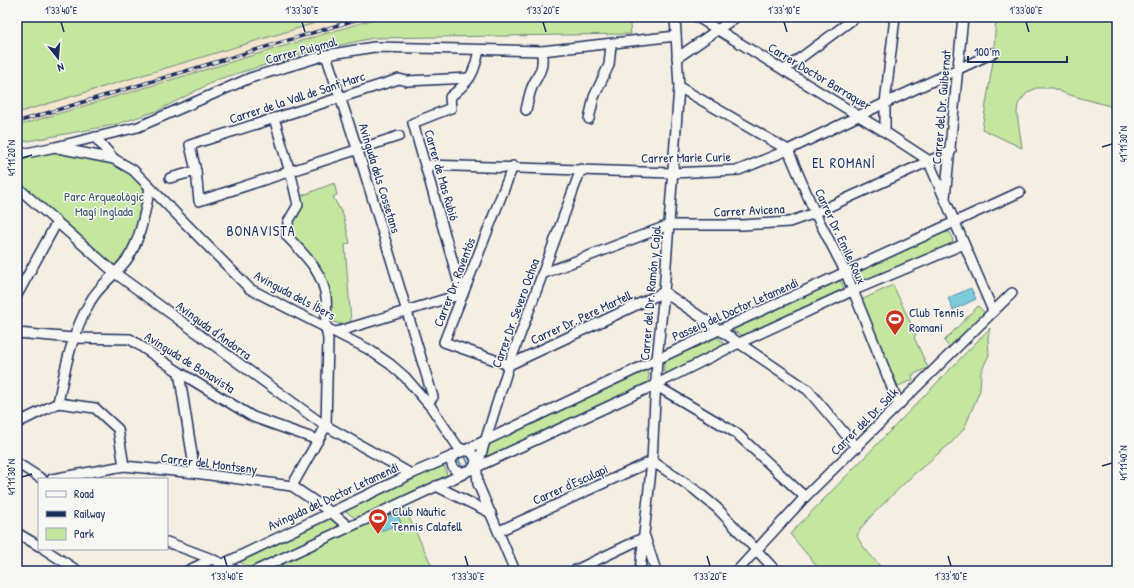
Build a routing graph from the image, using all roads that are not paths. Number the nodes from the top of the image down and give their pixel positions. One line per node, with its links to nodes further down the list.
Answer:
1 (675, 17): 8 (street, Carrer del Dr. Ramón y Cajal)
2 (697, 17): 7 (street, Carrer Doctor Barraquer)
3 (736, 17): 7 (street)
4 (856, 17): 15 (street)
5 (895, 17): 20 (street)
6 (963, 17): 16 (street, Carrer del Dr. Guibernat)
7 (718, 29): 14 (street); 15 (street, Carrer Doctor Barraquer)
8 (676, 36): 9 (street, Carrer Puigmal); 14 (street, Carrer del Dr. Ramón y Cajal)
9 (611, 45): 11 (street, Carrer Puigmal); 24 (street)
10 (479, 50): 11 (street, Carrer Puigmal); 13 (street, Carrer Puigmal); 17 (street, Carrer de Mas Rubió)
11 (542, 51): 21 (street)
12 (993, 53): 16 (street, Carrer Marie Curie)
13 (326, 54): 19 (street, Avinguda dels Cossetans); 26 (street, Carrer Puigmal)
14 (677, 58): 18 (street, Carrer del Dr. Ramón y Cajal)
15 (784, 70): 22 (street, Carrer Doctor Barraquer)
16 (957, 71): 20 (street, Carrer Marie Curie); 33 (street, Carrer del Dr. Guibernat)
17 (469, 78): 19 (street, Carrer de la Vall de Sant Marc); 38 (street, Carrer de Mas Rubió)
18 (678, 87): 31 (street); 43 (street, Carrer del Dr. Ramón y Cajal)
19 (340, 97): 23 (street, Carrer de la Vall de Sant Marc); 32 (street, Avinguda dels Cossetans)
20 (885, 103): 22 (street, Carrer Marie Curie); 25 (street)
21 (526, 110)
22 (859, 115): 25 (street, Carrer Doctor Barraquer); 31 (street, Carrer Marie Curie)
23 (274, 118): 41 (street, Carrer de la Vall de Sant Marc); 42 (street)
24 (589, 119)
25 (885, 132): 37 (street, Carrer Doctor Barraquer)
26 (113, 133): 28 (street, Carrer Puigmal); 30 (street)
27 (399, 136): 32 (street)
28 (97, 139): 29 (street, Carrer Puigmal); 30 (street, Avinguda dels Íbers); 35 (street)
29 (55, 147): 34 (street, Carrer Puigmal); 35 (street, Avinguda dels Íbers)
30 (108, 150): 36 (street, Avinguda dels Íbers)
31 (788, 150): 43 (street, Carrer Marie Curie); 49 (street, Carrer Dr. Emile Roux)
32 (358, 151): 42 (street); 62 (street, Avinguda dels Cossetans)
33 (951, 151): 37 (street, Carrer Avicena); 48 (street, Carrer del Dr. Guibernat)
34 (17, 154)
35 (96, 155): 36 (street, Avinguda dels Íbers)
36 (114, 159): 46 (street, Avinguda dels Íbers)
37 (928, 160): 48 (street); 49 (street, Carrer Avicena)
38 (427, 165): 39 (street, Carrer Marie Curie); 60 (street, Carrer de Mas Rubió)
39 (513, 166): 40 (street, Carrer Marie Curie); 60 (street, Carrer Dr. Raventós)
40 (582, 169): 43 (street, Carrer Marie Curie); 56 (street, Carrer Dr. Severo Ochoa)
41 (196, 171): 42 (street, Carrer de la Vall de Sant Marc); 44 (street)
42 (290, 172): 64 (street)
43 (672, 173): 52 (street, Carrer del Dr. Ramón y Cajal)
44 (170, 178)
45 (17, 187): 50 (street, Avinguda d'Andorra)
46 (150, 188): 54 (street); 64 (street, Avinguda dels Íbers)
47 (1020, 192): 51 (street, Passeig del Doctor Letamendi)
48 (945, 199): 51 (street)
49 (815, 213): 52 (street, Carrer Avicena); 55 (street, Carrer Dr. Emile Roux)
50 (57, 222): 54 (street, Avinguda d'Andorra); 61 (street)
51 (954, 222): 53 (street); 55 (street, Passeig del Doctor Letamendi)
52 (669, 225): 56 (street, Carrer Avicena); 57 (street, Carrer del Dr. Ramón y Cajal)
53 (964, 244): 58 (street); 63 (street)
54 (115, 273): 68 (street); 78 (street, Avinguda d'Andorra)
55 (846, 273): 58 (street, Carrer Dr. Emile Roux); 65 (street, Passeig del Doctor Letamendi)
56 (542, 274): 71 (street, Carrer Dr. Severo Ochoa)
57 (664, 292): 65 (street); 70 (street, Carrer del Dr. Ramón y Cajal); 71 (street, Carrer Dr. Pere Martell)
58 (852, 292): 69 (street); 76 (street, Carrer Dr. Emile Roux)
59 (1012, 293): 63 (street, Carrer del Dr. Salk)
60 (462, 294): 62 (street); 71 (street, Carrer Dr. Raventós)
61 (17, 295)
62 (407, 310): 66 (street); 74 (street, Avinguda dels Cossetans)
63 (993, 311): 76 (street, Carrer del Dr. Salk)
64 (325, 327): 66 (street, Avinguda dels Íbers); 78 (street)
65 (719, 330): 69 (street); 70 (street, Passeig del Doctor Letamendi)
66 (336, 332): 74 (street, Avinguda dels Íbers)
67 (17, 333): 68 (street, Avinguda de Bonavista)
68 (73, 338): 72 (street, Avinguda de Bonavista); 75 (street)
69 (739, 343): 73 (street); 82 (street)
70 (657, 359): 73 (street, Carrer del Dr. Ramón y Cajal); 80 (street, Passeig del Doctor Letamendi)
71 (509, 365): 80 (street, Carrer Dr. Severo Ochoa)
72 (179, 372): 81 (street, Avinguda de Bonavista); 88 (street)
73 (655, 385): 84 (street, Carrer del Dr. Ramón y Cajal); 87 (street); 95 (street)
74 (428, 402): 79 (street, Avinguda dels Íbers)
75 (58, 403): 77 (street); 86 (street)
76 (899, 405): 82 (street, Carrer del Dr. Salk)
77 (17, 423)
78 (326, 426): 81 (street); 89 (street, Avinguda d'Andorra)
79 (449, 432): 83 (street); 83 (street, Avinguda dels Íbers)
80 (486, 439): 83 (street, Passeig del Doctor Letamendi); 87 (street, Carrer Dr. Severo Ochoa)
81 (318, 440): 93 (street)
82 (857, 448): 95 (street, Carrer del Dr. Salk)
83 (459, 454): 87 (street); 87 (street); 89 (street, Avinguda del Doctor Letamendi)
84 (652, 461): 99 (street, Carrer d'Esculapi); 101 (street, Carrer del Dr. Ramón y Cajal); 105 (street)
85 (17, 463): 90 (street)
86 (124, 466): 88 (street, Carrer del Montseny); 91 (street, Carrer del Montseny)
87 (469, 469): 92 (street); 92 (street); 94 (street)
88 (195, 473): 93 (street, Carrer del Montseny)
89 (411, 474): 96 (street, Avinguda del Doctor Letamendi)
90 (40, 478)
91 (58, 478)
92 (478, 484): 97 (street)
93 (292, 486): 96 (street, Carrer del Montseny)
94 (436, 486): 97 (street); 98 (street)
95 (805, 497): 105 (street, Carrer del Dr. Salk)
96 (332, 513): 98 (street, Carrer del Montseny); 107 (street, Avinguda del Doctor Letamendi)
97 (491, 513): 99 (street)
98 (349, 527): 111 (street)
99 (499, 531): 112 (street)
100 (17, 533): 103 (street)
101 (645, 537): 113 (street); 114 (street, Carrer del Dr. Ramón y Cajal); 115 (street)
102 (168, 542): 106 (street)
103 (38, 545)
104 (46, 550): 108 (street)
105 (757, 550): 116 (street, Carrer del Dr. Salk); 117 (street)
106 (212, 559): 107 (street); 109 (street)
107 (223, 564): 110 (street)
108 (78, 571)
109 (188, 571)
110 (236, 571)
111 (254, 571)
112 (515, 571)
113 (574, 571)
114 (640, 571)
115 (656, 571)
116 (737, 571)
117 (776, 571)

